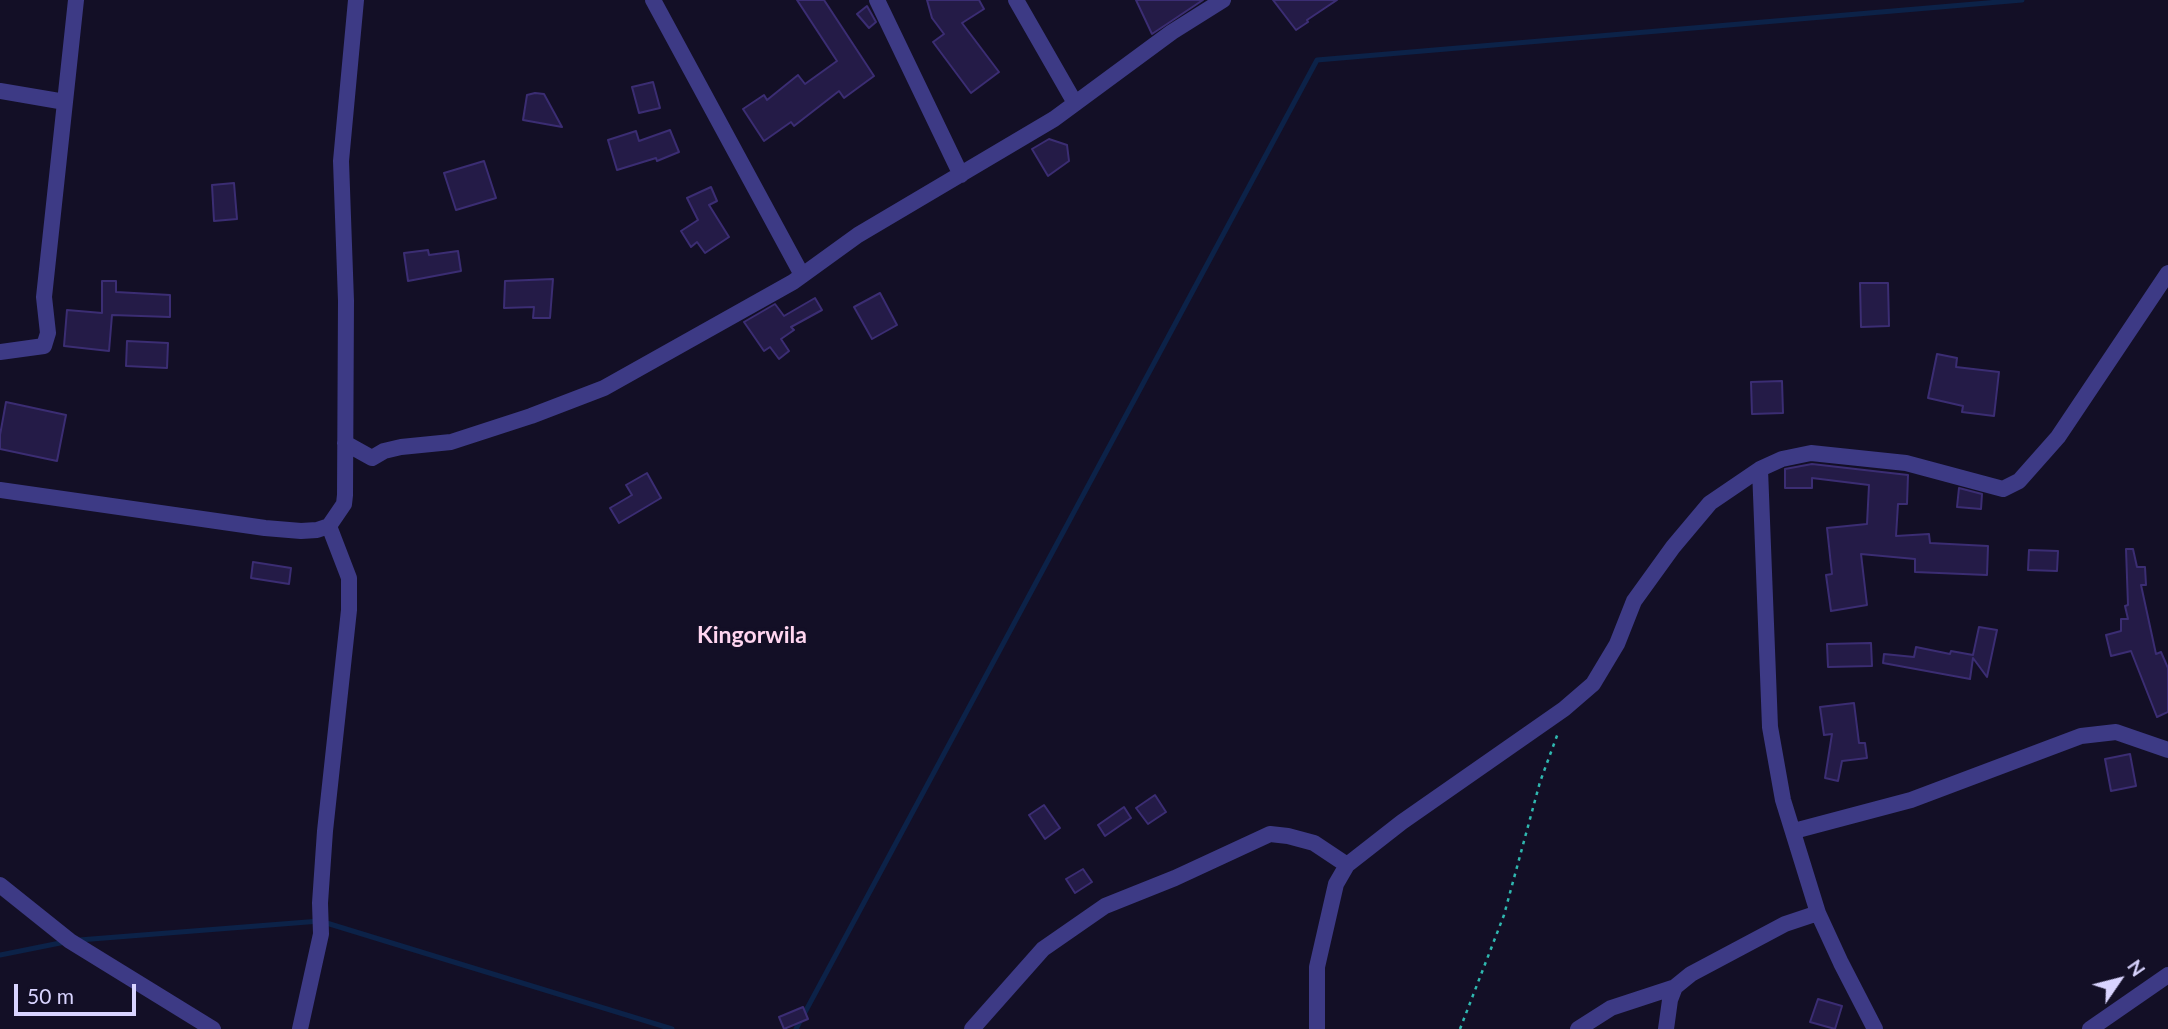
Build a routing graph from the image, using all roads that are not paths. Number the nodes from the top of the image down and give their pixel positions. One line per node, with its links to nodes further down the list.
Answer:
1 (76, 0): 8 (street)
2 (356, 0): 14 (street)
3 (653, 0): 12 (street)
4 (877, 0): 10 (street)
5 (1016, 0): 9 (street)
6 (1223, 0): 9 (street)
7 (0, 91): 8 (street)
8 (65, 102): 13 (street)
9 (1075, 103): 10 (street)
10 (961, 175): 12 (street)
11 (2168, 273): 15 (street)
12 (802, 275): 14 (street)
13 (0, 352)
14 (345, 443): 17 (street)
15 (1760, 468): 19 (street); 20 (street)
16 (0, 491): 17 (street)
17 (329, 526): 26 (street)
18 (2168, 750): 19 (street)
19 (1794, 831): 22 (street)
20 (1347, 865): 27 (street); 28 (street)
21 (0, 885): 25 (street)
22 (1818, 913): 24 (street); 31 (street)
23 (2168, 975): 32 (street)
24 (1675, 987): 29 (street); 30 (street)
25 (213, 1029)
26 (300, 1029)
27 (972, 1029)
28 (1317, 1029)
29 (1577, 1029)
30 (1666, 1029)
31 (1875, 1029)
32 (2090, 1029)

